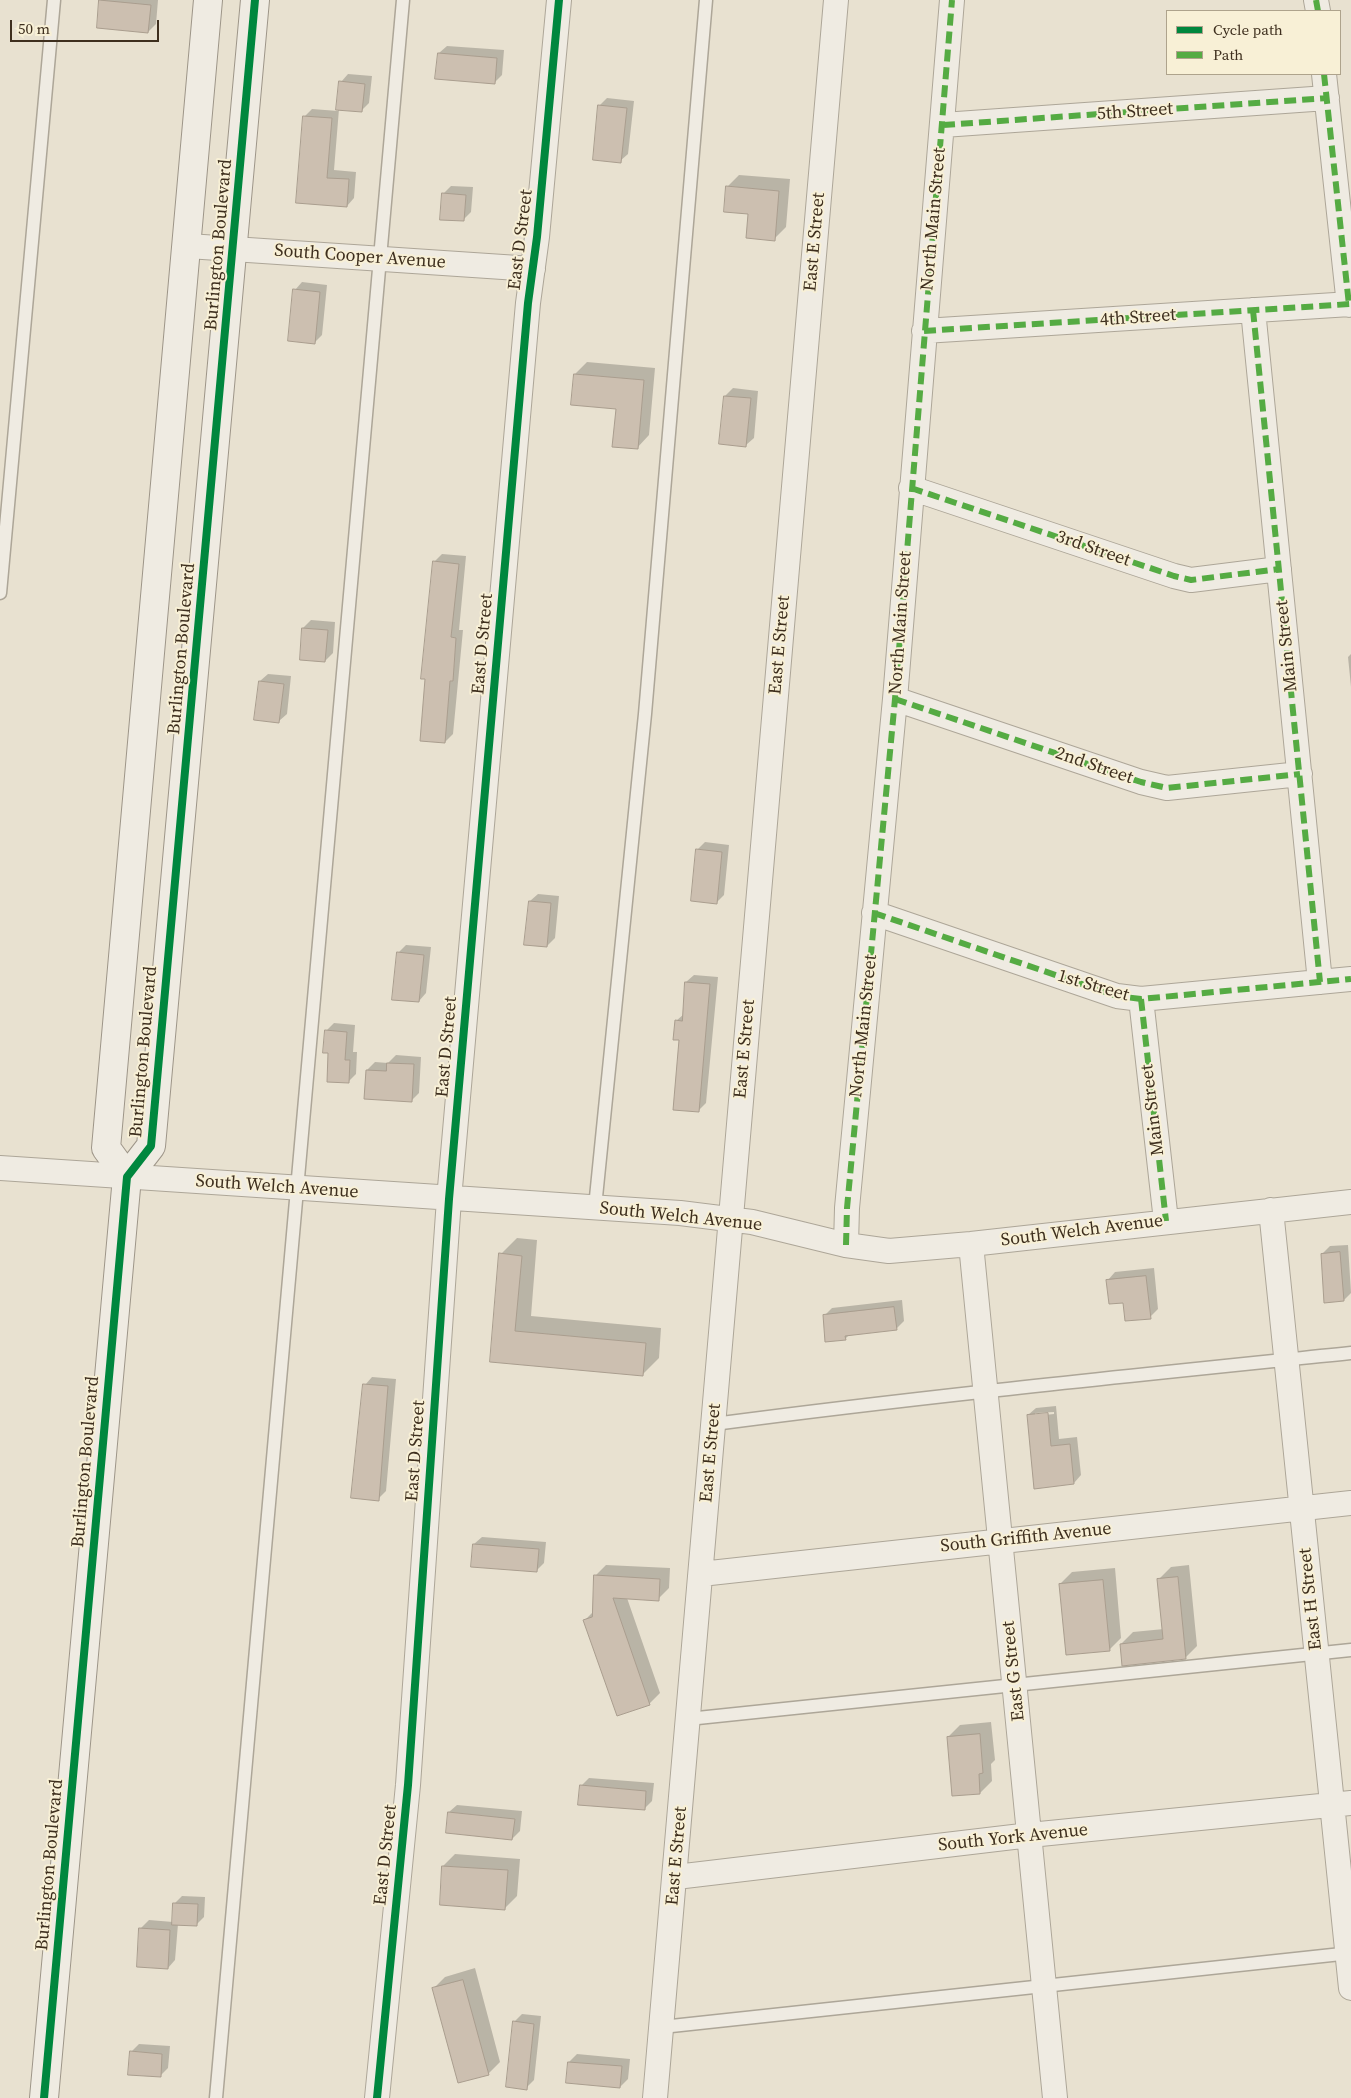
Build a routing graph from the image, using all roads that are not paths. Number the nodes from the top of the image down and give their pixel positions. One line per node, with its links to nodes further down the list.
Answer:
1 (54, 0): 21 (lane)
2 (208, 0): 12 (street, Burlington Boulevard)
3 (255, 0): 13 (street, Burlington Boulevard)
4 (403, 0): 14 (lane)
5 (559, 0): 15 (street, East D Street)
6 (706, 0): 33 (lane)
7 (836, 0): 35 (street, East E Street)
8 (952, 0): 11 (street, North Main Street)
9 (1324, 75): 10 (street)
10 (1327, 98): 11 (street, 5th Street); 16 (street)
11 (943, 125): 18 (street, North Main Street)
12 (188, 246): 13 (street, South Cooper Avenue); 29 (street, Burlington Boulevard)
13 (234, 249): 14 (street, South Cooper Avenue); 29 (street, Burlington Boulevard)
14 (380, 259): 15 (street, South Cooper Avenue); 30 (lane)
15 (533, 269): 31 (street, East D Street)
16 (1350, 305): 17 (street, 4th Street)
17 (1253, 310): 18 (street, 4th Street); 20 (street, Main Street)
18 (924, 332): 19 (street, North Main Street)
19 (911, 488): 20 (street, 3rd Street); 22 (street, North Main Street)
20 (1279, 569): 23 (street, Main Street)
21 (0, 592)
22 (895, 699): 23 (street, 2nd Street); 24 (street, North Main Street)
23 (1300, 774): 26 (street, Main Street)
24 (874, 913): 27 (street, 1st Street); 38 (street, North Main Street)
25 (1351, 979): 26 (street, 1st Street)
26 (1320, 982): 27 (street, 1st Street)
27 (1141, 999): 36 (street, Main Street)
28 (0, 1168): 29 (street, South Welch Avenue)
29 (127, 1177): 30 (street, South Welch Avenue); 58 (street, Burlington Boulevard)
30 (298, 1189): 31 (street, South Welch Avenue); 59 (lane)
31 (449, 1199): 33 (street, South Welch Avenue); 60 (street, East D Street)
32 (1351, 1202): 34 (street, South Welch Avenue)
33 (595, 1207): 35 (street, South Welch Avenue)
34 (1271, 1210): 36 (street, South Welch Avenue); 40 (street, East H Street)
35 (730, 1220): 38 (street, South Welch Avenue); 42 (street, East E Street)
36 (1166, 1221): 37 (street, South Welch Avenue)
37 (971, 1244): 38 (street, South Welch Avenue); 41 (street, East G Street)
38 (846, 1245)
39 (1351, 1353): 40 (lane)
40 (1286, 1360): 41 (lane); 44 (street, East H Street)
41 (986, 1392): 42 (lane); 45 (street, East G Street)
42 (714, 1424): 46 (street, East E Street)
43 (1351, 1503): 44 (street, South Griffith Avenue)
44 (1301, 1508): 45 (street, South Griffith Avenue); 48 (street, East H Street)
45 (1000, 1540): 46 (street, South Griffith Avenue); 49 (street, East G Street)
46 (701, 1574): 50 (street, East E Street)
47 (1351, 1650): 48 (lane)
48 (1317, 1654): 49 (lane); 51 (street, East H Street)
49 (1015, 1686): 50 (lane); 52 (street, East G Street)
50 (688, 1719): 53 (street, East E Street)
51 (1342, 1804): 52 (street, South York Avenue); 54 (street, East H Street)
52 (1030, 1835): 53 (street, South York Avenue); 55 (street, East G Street)
53 (676, 1877): 57 (street, East E Street)
54 (1349, 1953): 55 (lane); 56 (street, East H Street)
55 (1044, 1984): 57 (lane); 62 (street, East G Street)
56 (1351, 1988)
57 (662, 2027): 61 (street, East E Street)
58 (44, 2098)
59 (216, 2098)
60 (377, 2098)
61 (655, 2098)
62 (1054, 2098)

